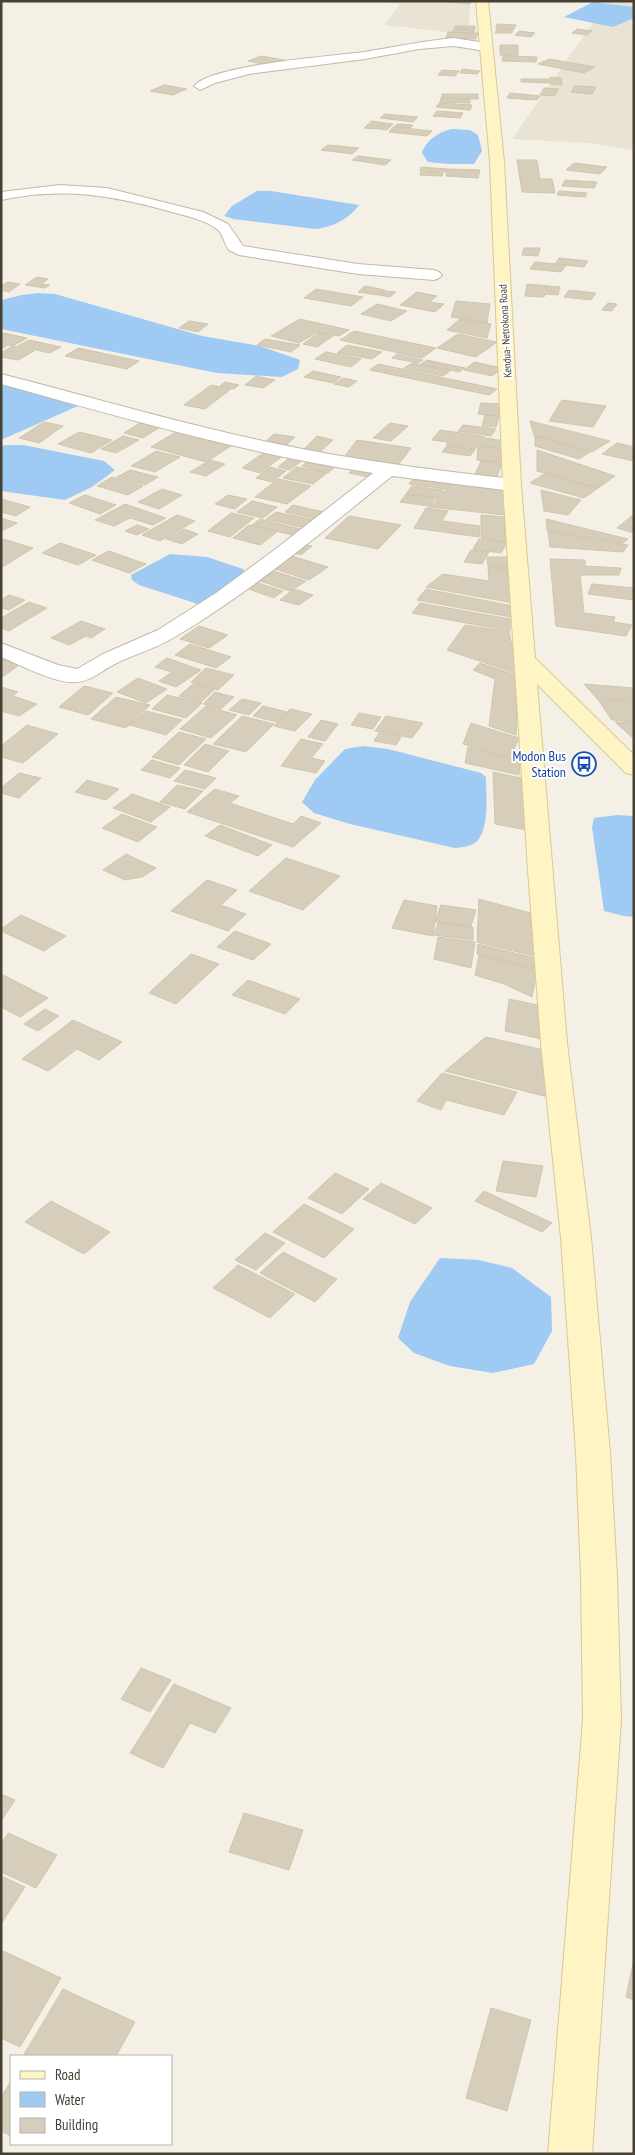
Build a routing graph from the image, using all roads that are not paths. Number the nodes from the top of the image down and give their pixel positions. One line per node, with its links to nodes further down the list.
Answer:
1 (482, 1): 2 (main road, Kendua- Netrokona Road)
2 (485, 47): 3 (street); 8 (main road, Kendua- Netrokona Road)
3 (200, 86)
4 (1, 196): 5 (street)
5 (434, 275)
6 (1, 379): 7 (street)
7 (389, 469): 8 (street); 9 (street)
8 (512, 485): 10 (main road, Kendua- Netrokona Road)
9 (1, 649)
10 (526, 661): 11 (main road); 12 (main road, Kendua- Netrokona Road)
11 (634, 768)
12 (570, 2154)

